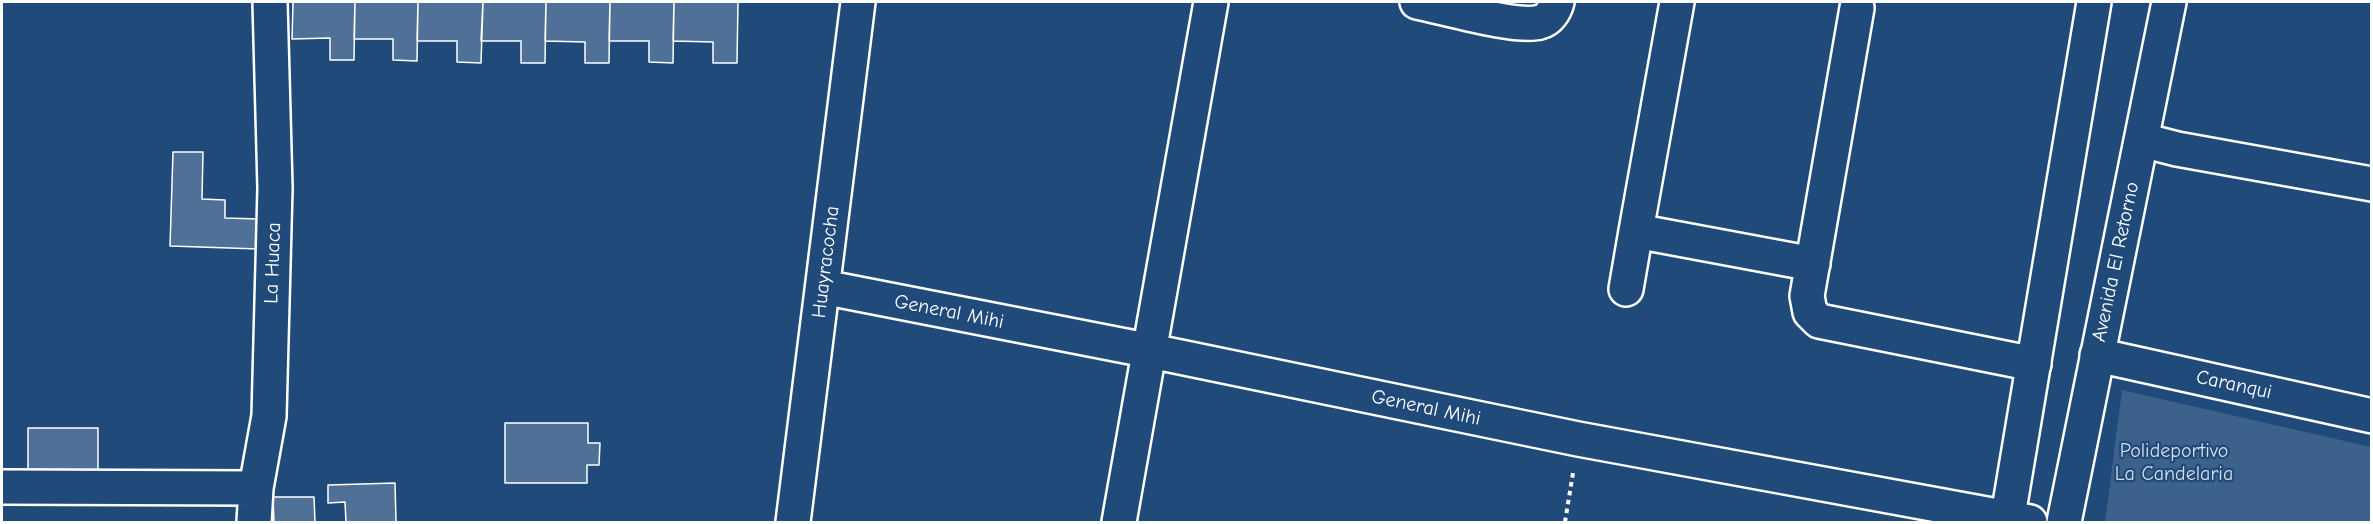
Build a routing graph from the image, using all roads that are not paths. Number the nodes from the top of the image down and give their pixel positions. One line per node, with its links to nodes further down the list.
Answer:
1 (270, 2): 21 (street, La Huaca)
2 (858, 2): 14 (street, Huayracocha)
3 (1211, 2): 16 (street)
4 (1417, 2): 5 (street)
5 (1557, 2)
6 (1677, 2): 12 (street)
7 (2094, 2): 18 (street)
8 (2169, 2): 10 (street, Avenida El Retorno)
9 (1857, 8): 13 (street)
10 (2142, 140): 11 (street); 17 (street, Avenida El Retorno)
11 (2372, 184)
12 (1636, 231): 13 (street); 15 (street)
13 (1812, 264): 18 (street)
14 (823, 287): 16 (street, General Mihi); 24 (street, Huayracocha)
15 (1626, 289)
16 (1150, 351): 22 (street, General Mihi); 25 (street)
17 (2097, 355): 19 (street, Caranqui); 26 (street, Avenida El Retorno)
18 (2034, 364): 22 (street)
19 (2372, 416)
20 (2, 487): 21 (street)
21 (256, 488): 23 (street, La Huaca)
22 (2015, 521)
23 (254, 522)
24 (793, 522)
25 (1119, 522)
26 (2064, 522)

